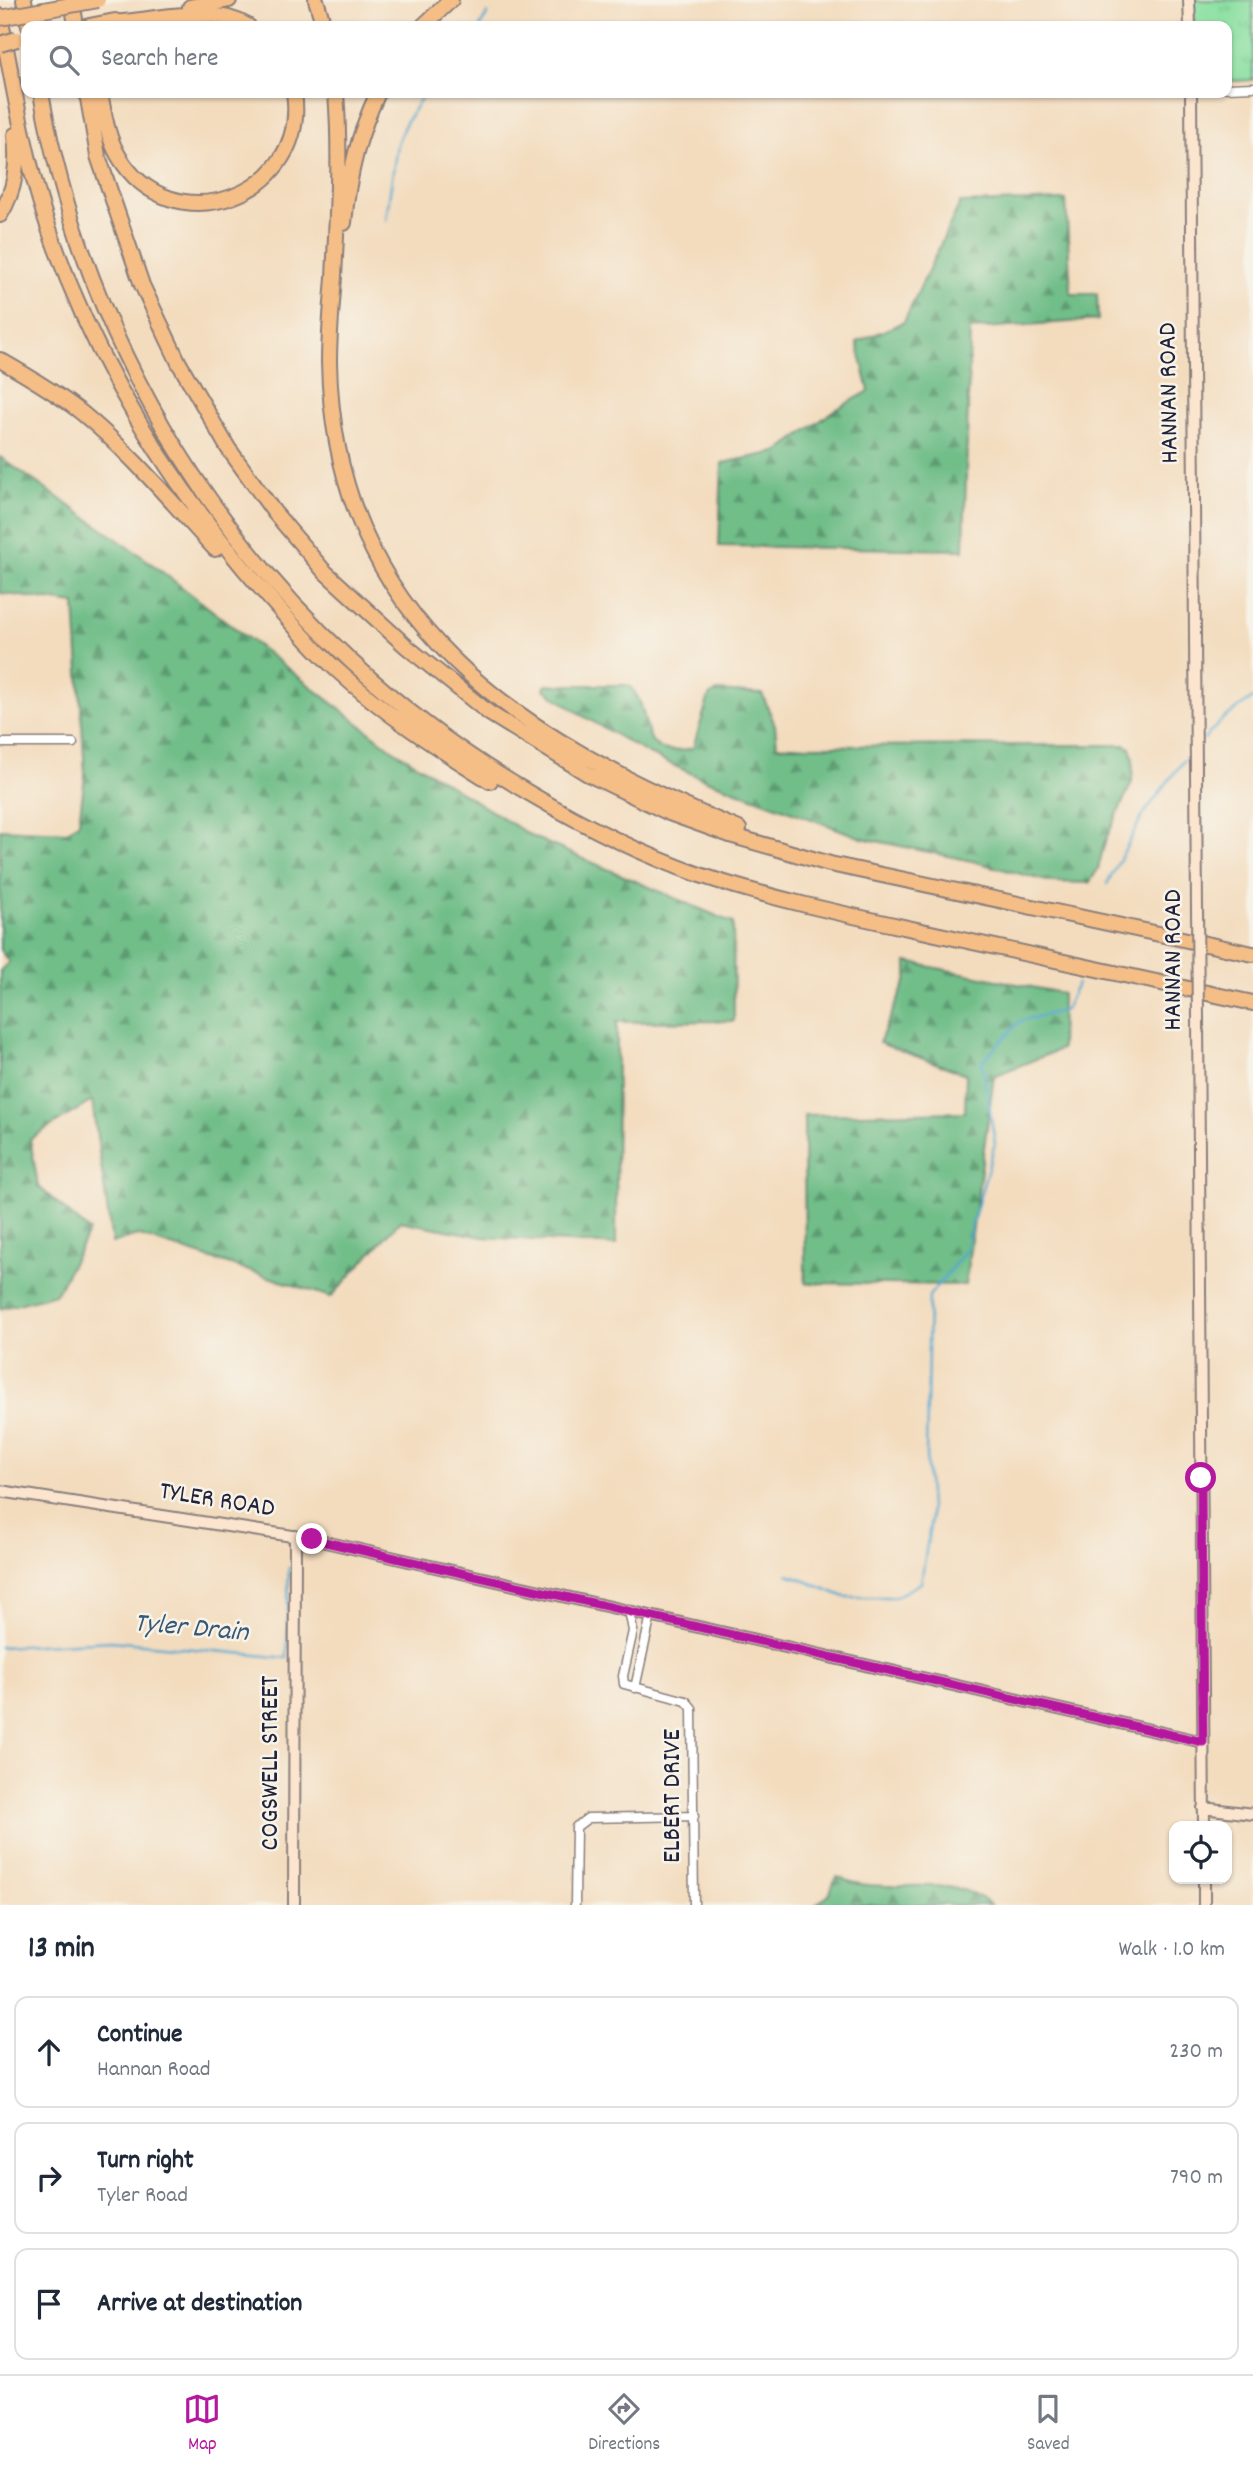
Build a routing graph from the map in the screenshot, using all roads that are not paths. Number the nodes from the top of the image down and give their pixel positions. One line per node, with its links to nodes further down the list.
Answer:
1 (24, 0): 8 (highway)
2 (97, 0): 7 (highway, bridge)
3 (229, 0): 9 (highway)
4 (316, 0): 12 (highway)
5 (451, 0): 13 (highway)
6 (1189, 0): 14 (street)
7 (0, 17): 30 (highway)
8 (28, 21)
9 (119, 21)
10 (143, 21): 11 (highway)
11 (237, 21)
12 (322, 21)
13 (428, 21)
14 (1190, 21)
15 (0, 30): 27 (highway)
16 (21, 38): 17 (highway, bridge)
17 (0, 43)
18 (1253, 87): 19 (street)
19 (1232, 88)
20 (42, 98): 33 (highway)
21 (88, 98): 34 (highway)
22 (101, 98): 23 (highway)
23 (294, 98)
24 (336, 98): 29 (highway)
25 (376, 98): 29 (highway)
26 (1191, 98): 42 (street, HANNAN ROAD, bridge)
27 (0, 215)
28 (0, 360): 30 (highway)
29 (332, 389): 34 (highway)
30 (296, 629): 33 (highway)
31 (0, 743): 32 (street)
32 (73, 743)
33 (573, 819): 36 (highway)
34 (783, 852): 35 (highway)
35 (1253, 954)
36 (1253, 1003)
37 (0, 1491): 38 (street, TYLER ROAD)
38 (295, 1536): 39 (street, TYLER ROAD); 48 (street, COGSWELL STREET)
39 (629, 1610): 40 (street, TYLER ROAD); 41 (street)
40 (651, 1615): 41 (street); 42 (street, TYLER ROAD)
41 (632, 1687): 45 (street, ELBERT DRIVE)
42 (1203, 1742): 43 (street, HANNAN ROAD)
43 (1203, 1808): 44 (street); 46 (street, HANNAN ROAD)
44 (1253, 1814)
45 (694, 1816): 49 (street); 50 (street, ELBERT DRIVE)
46 (1204, 1821)
47 (1204, 1884): 51 (street)
48 (294, 1905)
49 (575, 1905)
50 (694, 1905)
51 (1204, 1905)

